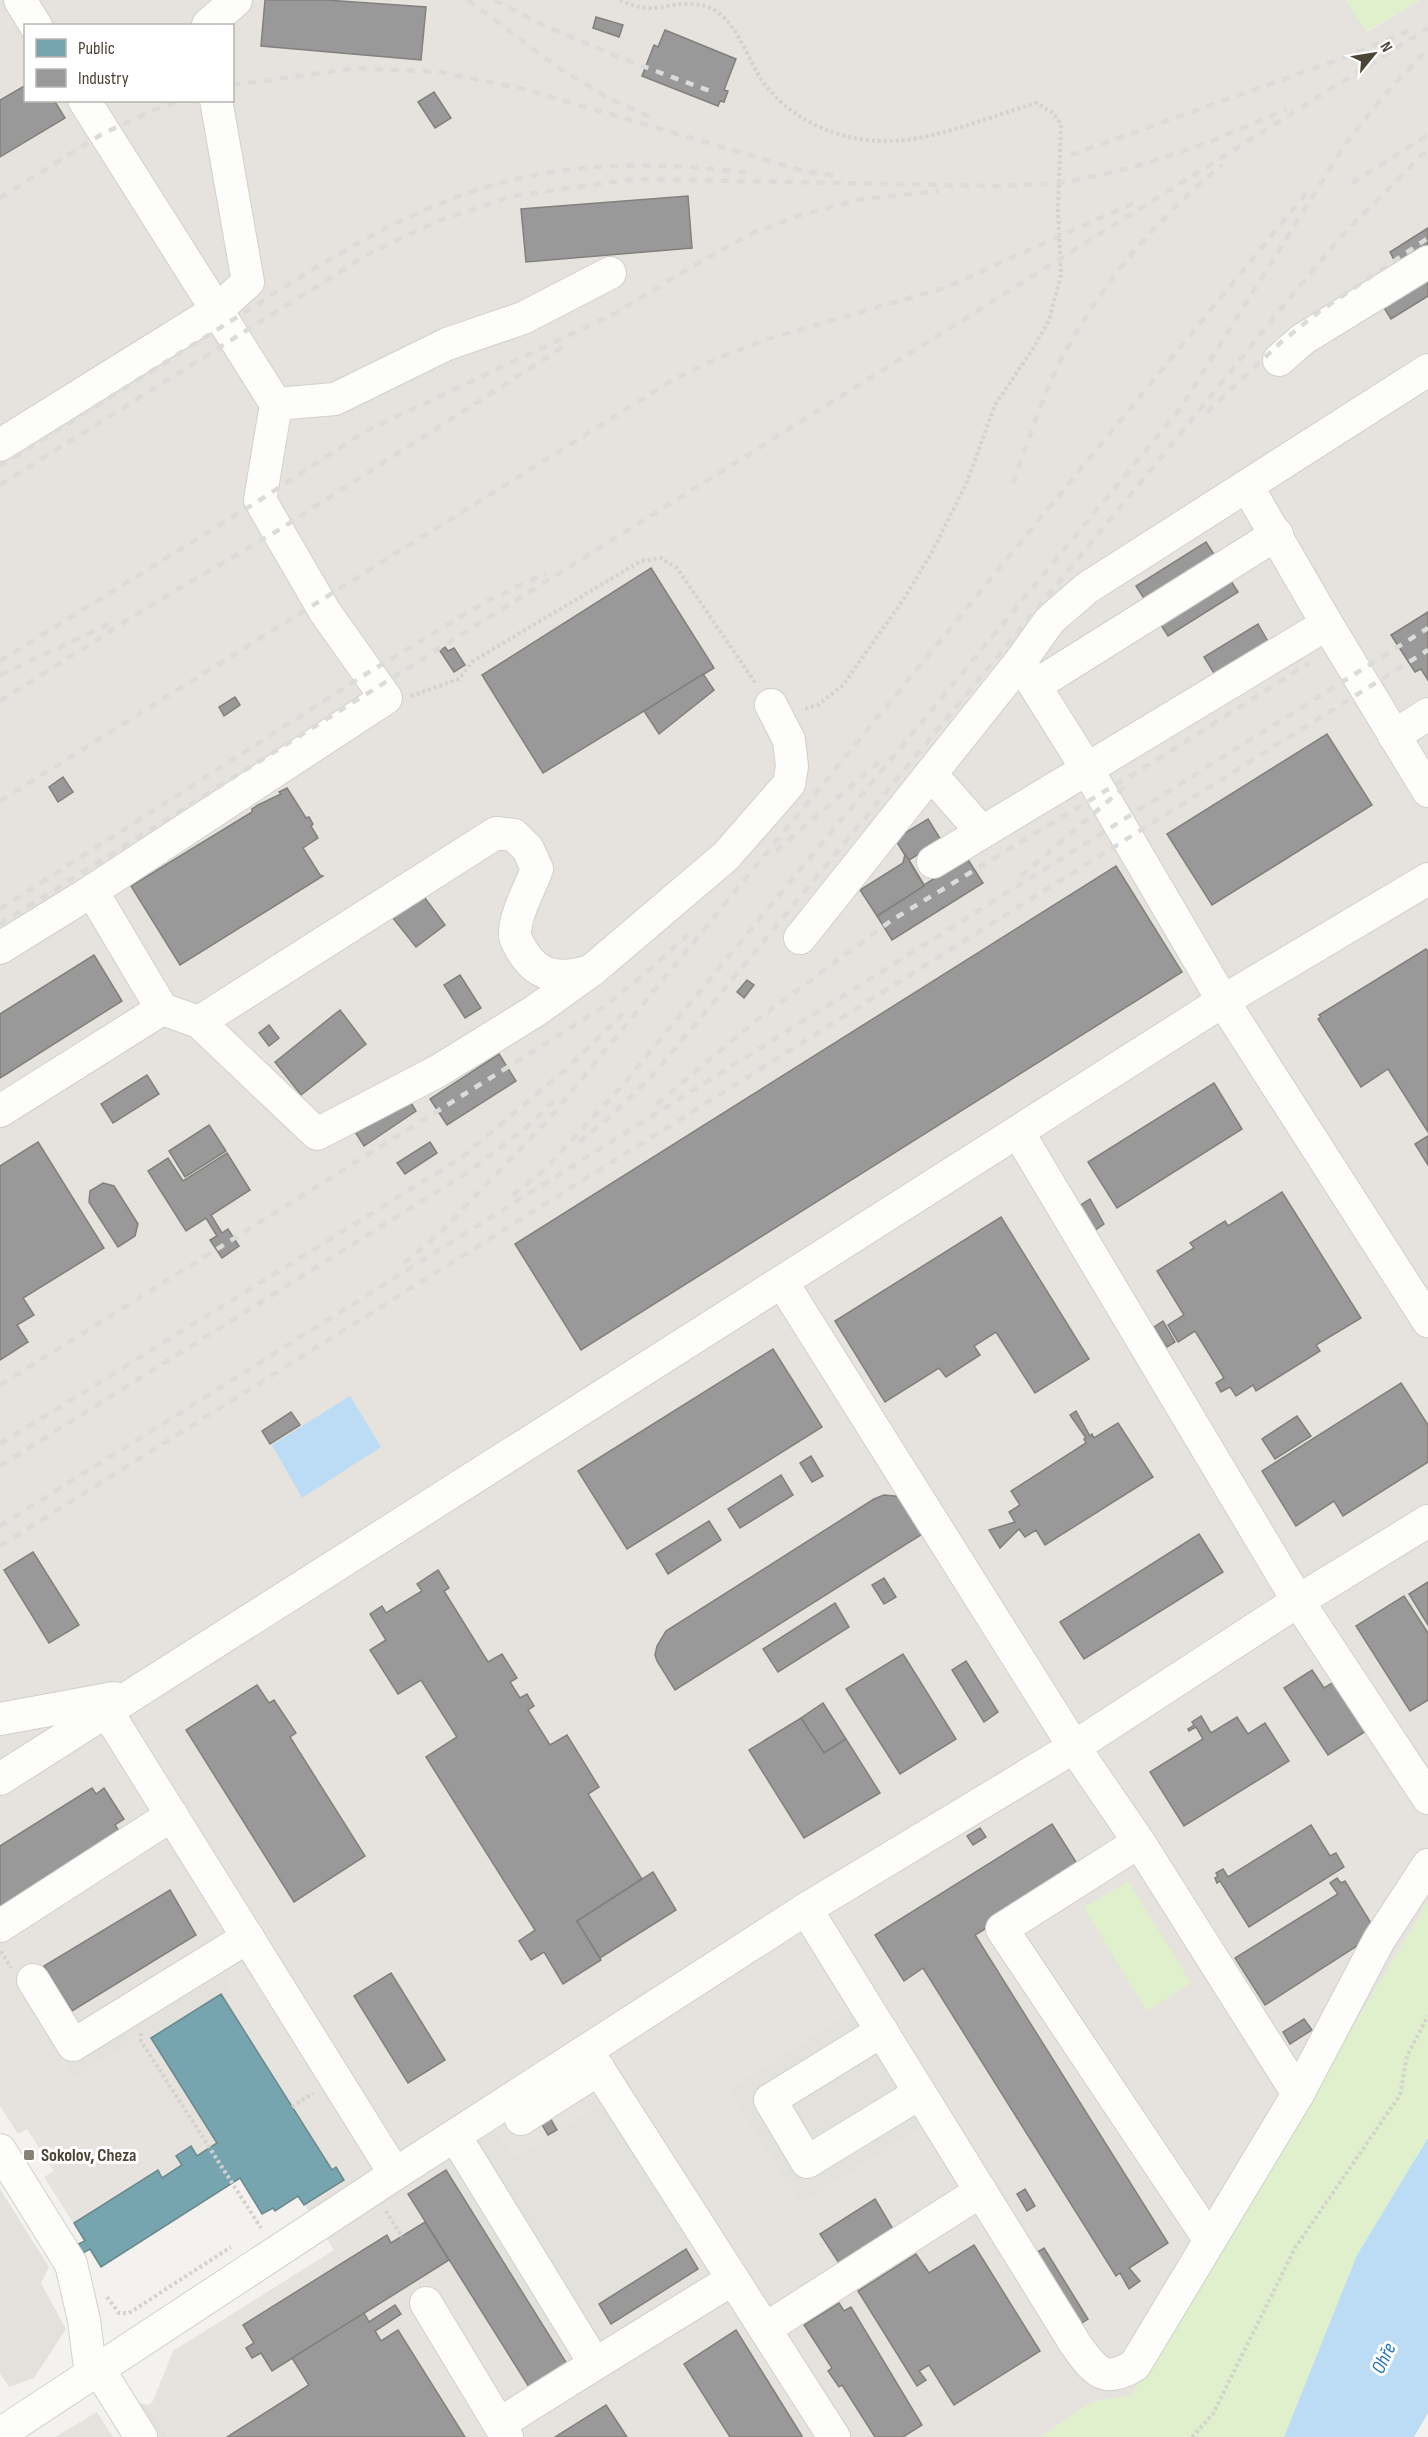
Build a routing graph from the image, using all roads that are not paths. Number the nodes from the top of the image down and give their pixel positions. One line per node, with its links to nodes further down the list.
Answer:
1 (20, 0): 4 (lane)
2 (196, 0): 5 (lane)
3 (236, 0): 6 (lane)
4 (35, 24)
5 (208, 24)
6 (209, 24)
7 (85, 102): 11 (lane)
8 (216, 102): 11 (lane)
9 (1428, 262): 12 (lane)
10 (610, 273): 14 (lane)
11 (217, 310): 14 (lane); 15 (lane)
12 (1279, 360)
13 (1428, 370): 16 (lane)
14 (276, 404): 29 (lane)
15 (0, 445)
16 (1247, 486): 17 (lane); 19 (lane)
17 (1277, 534): 18 (lane); 19 (lane)
18 (1327, 624): 22 (lane); 23 (lane)
19 (1028, 673): 23 (lane); 24 (lane)
20 (771, 705): 32 (lane)
21 (1428, 714): 22 (lane)
22 (1394, 736): 25 (lane)
23 (1087, 769): 26 (lane); 33 (lane)
24 (931, 774): 26 (lane); 30 (lane)
25 (1428, 791)
26 (982, 832): 27 (lane)
27 (933, 862)
28 (1428, 879): 33 (lane)
29 (92, 891): 31 (lane); 34 (lane)
30 (800, 938)
31 (0, 948)
32 (592, 970): 35 (lane); 35 (lane)
33 (1223, 1001): 37 (lane); 39 (lane)
34 (162, 1009): 35 (lane); 36 (lane)
35 (199, 1022)
36 (0, 1111)
37 (1018, 1132): 38 (lane); 41 (lane)
38 (782, 1282): 42 (lane); 44 (lane)
39 (1428, 1322)
40 (1428, 1521): 41 (lane)
41 (1298, 1601): 44 (lane); 46 (lane)
42 (118, 1702): 43 (lane); 45 (lane); 47 (lane)
43 (0, 1719)
44 (1074, 1747): 48 (lane); 50 (lane)
45 (0, 1779)
46 (1428, 1798)
47 (172, 1815): 51 (lane); 52 (lane)
48 (1139, 1842): 57 (lane); 62 (lane)
49 (1428, 1865): 57 (lane)
50 (806, 1909): 54 (lane); 55 (lane)
51 (0, 1926)
52 (248, 1937): 53 (lane); 60 (lane)
53 (25, 1978)
54 (882, 2031): 56 (lane); 56 (lane)
55 (593, 2060): 58 (lane); 63 (lane)
56 (920, 2093): 61 (lane)
57 (1298, 2094): 62 (lane)
58 (464, 2130): 60 (lane); 66 (lane)
59 (0, 2150): 67 (lane)
60 (395, 2174): 67 (lane)
61 (981, 2191): 62 (lane); 65 (lane)
62 (1209, 2239)
63 (733, 2279): 65 (lane); 66 (lane)
64 (426, 2303): 68 (lane)
65 (765, 2329): 71 (lane)
66 (595, 2364): 68 (lane)
67 (95, 2373): 69 (lane); 70 (lane)
68 (503, 2430)
69 (0, 2434)
70 (141, 2437)
71 (834, 2437)

